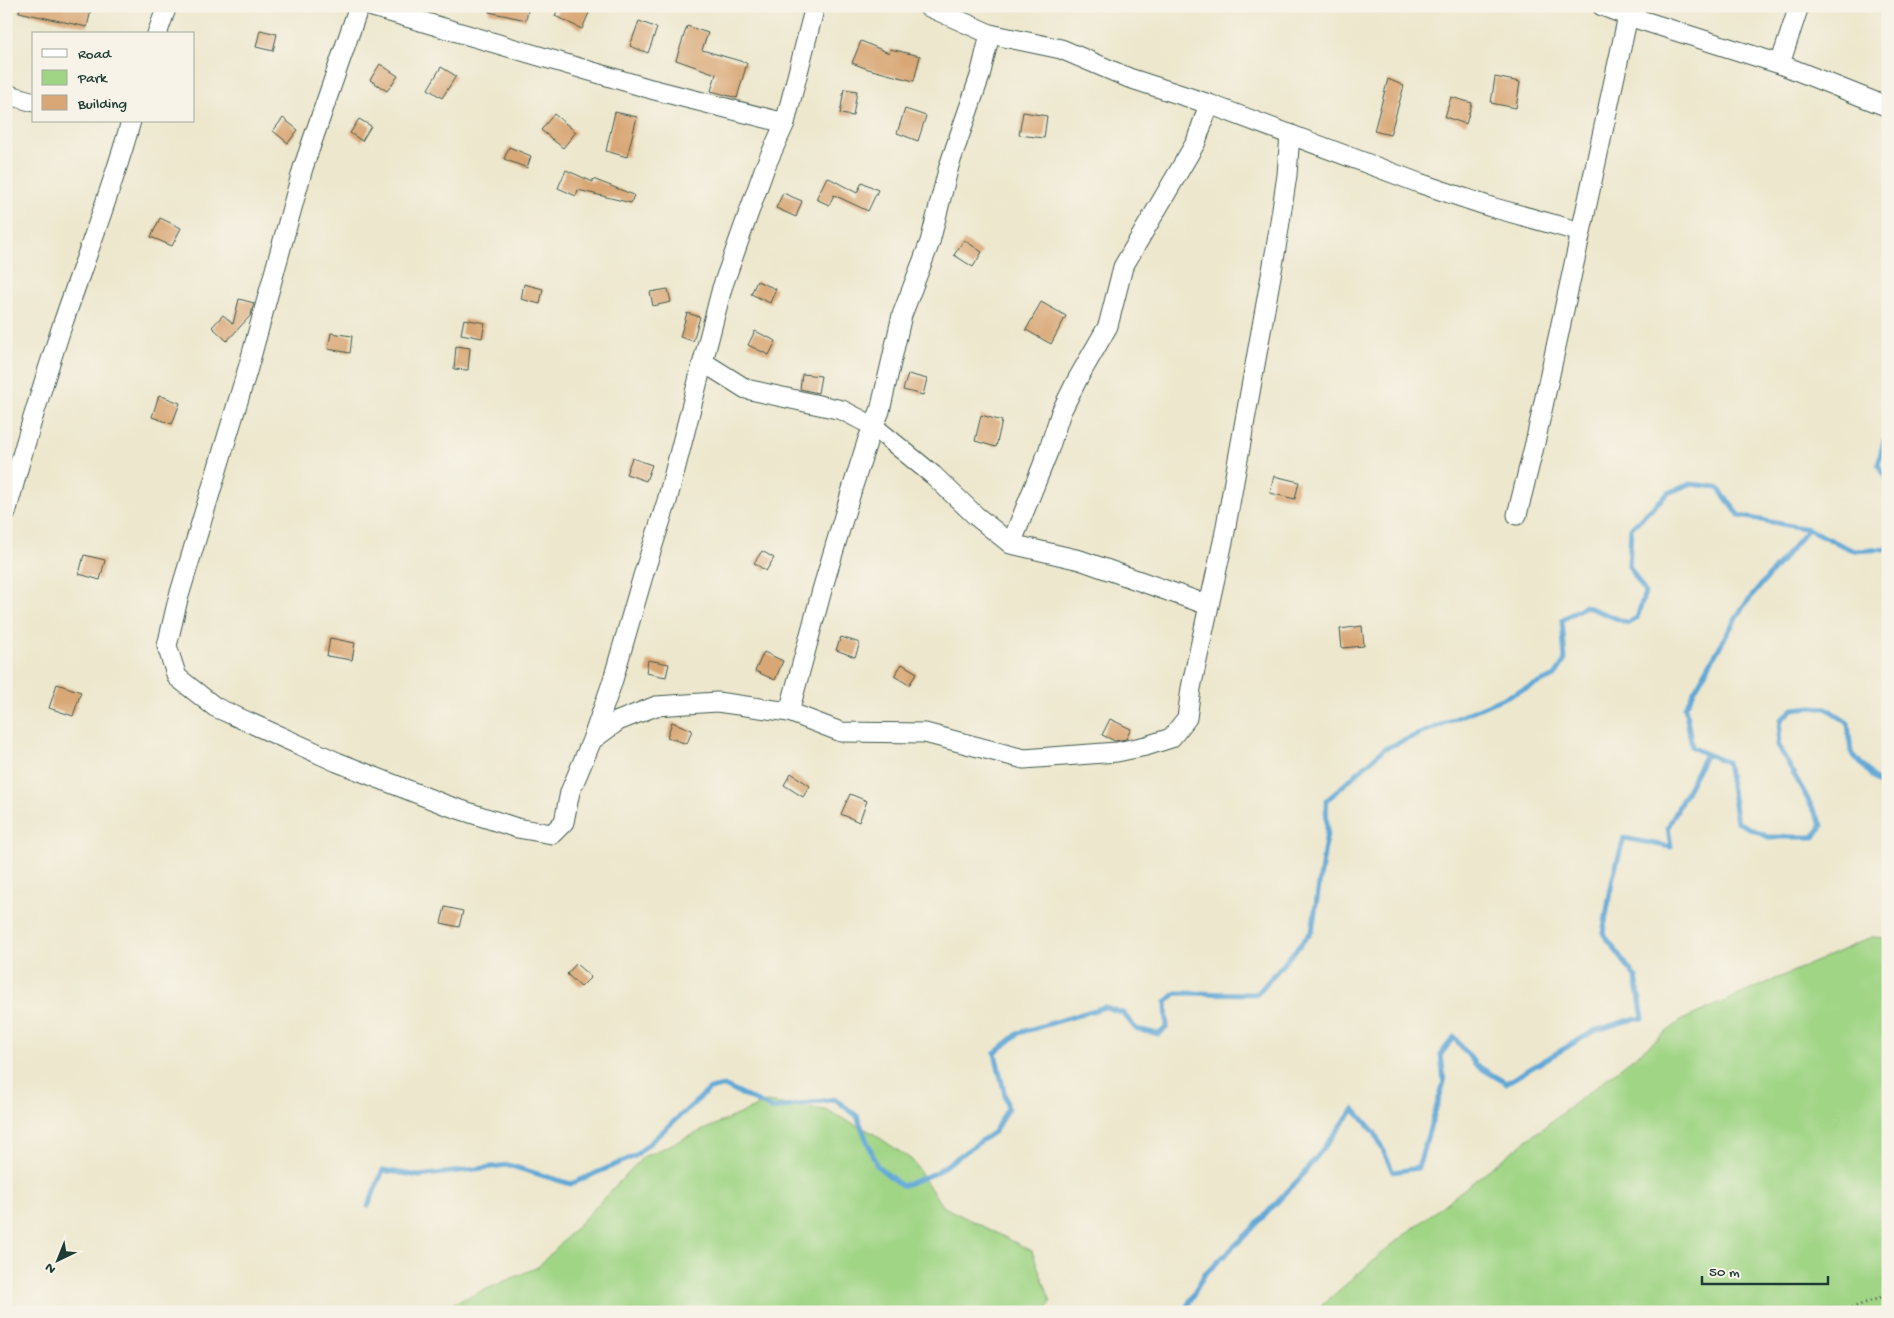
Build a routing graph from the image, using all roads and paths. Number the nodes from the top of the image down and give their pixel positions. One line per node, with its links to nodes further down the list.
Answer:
1 (167, 6): 9 (street)
2 (359, 6): 28 (street)
3 (369, 6): 17 (street)
4 (815, 6): 17 (street)
5 (927, 6): 10 (street)
6 (1602, 6): 8 (street)
7 (1799, 6): 11 (street)
8 (1628, 16): 11 (street); 19 (street)
9 (158, 32)
10 (990, 34): 14 (street); 21 (street)
11 (1780, 64): 15 (street)
12 (6, 94): 13 (street)
13 (32, 101)
14 (1209, 104): 18 (street); 25 (street)
15 (1888, 107)
16 (125, 122): 22 (street)
17 (785, 123): 20 (street)
18 (1290, 134): 19 (street); 26 (street)
19 (1581, 232): 24 (street)
20 (703, 362): 21 (street); 28 (street)
21 (873, 426): 25 (street); 27 (street)
22 (12, 467): 23 (street)
23 (6, 512)
24 (1518, 515)
25 (1011, 544): 26 (street)
26 (1208, 605): 27 (street)
27 (789, 712): 28 (street)
28 (592, 740)
29 (1888, 1295): 30 (path)
30 (1851, 1308)

